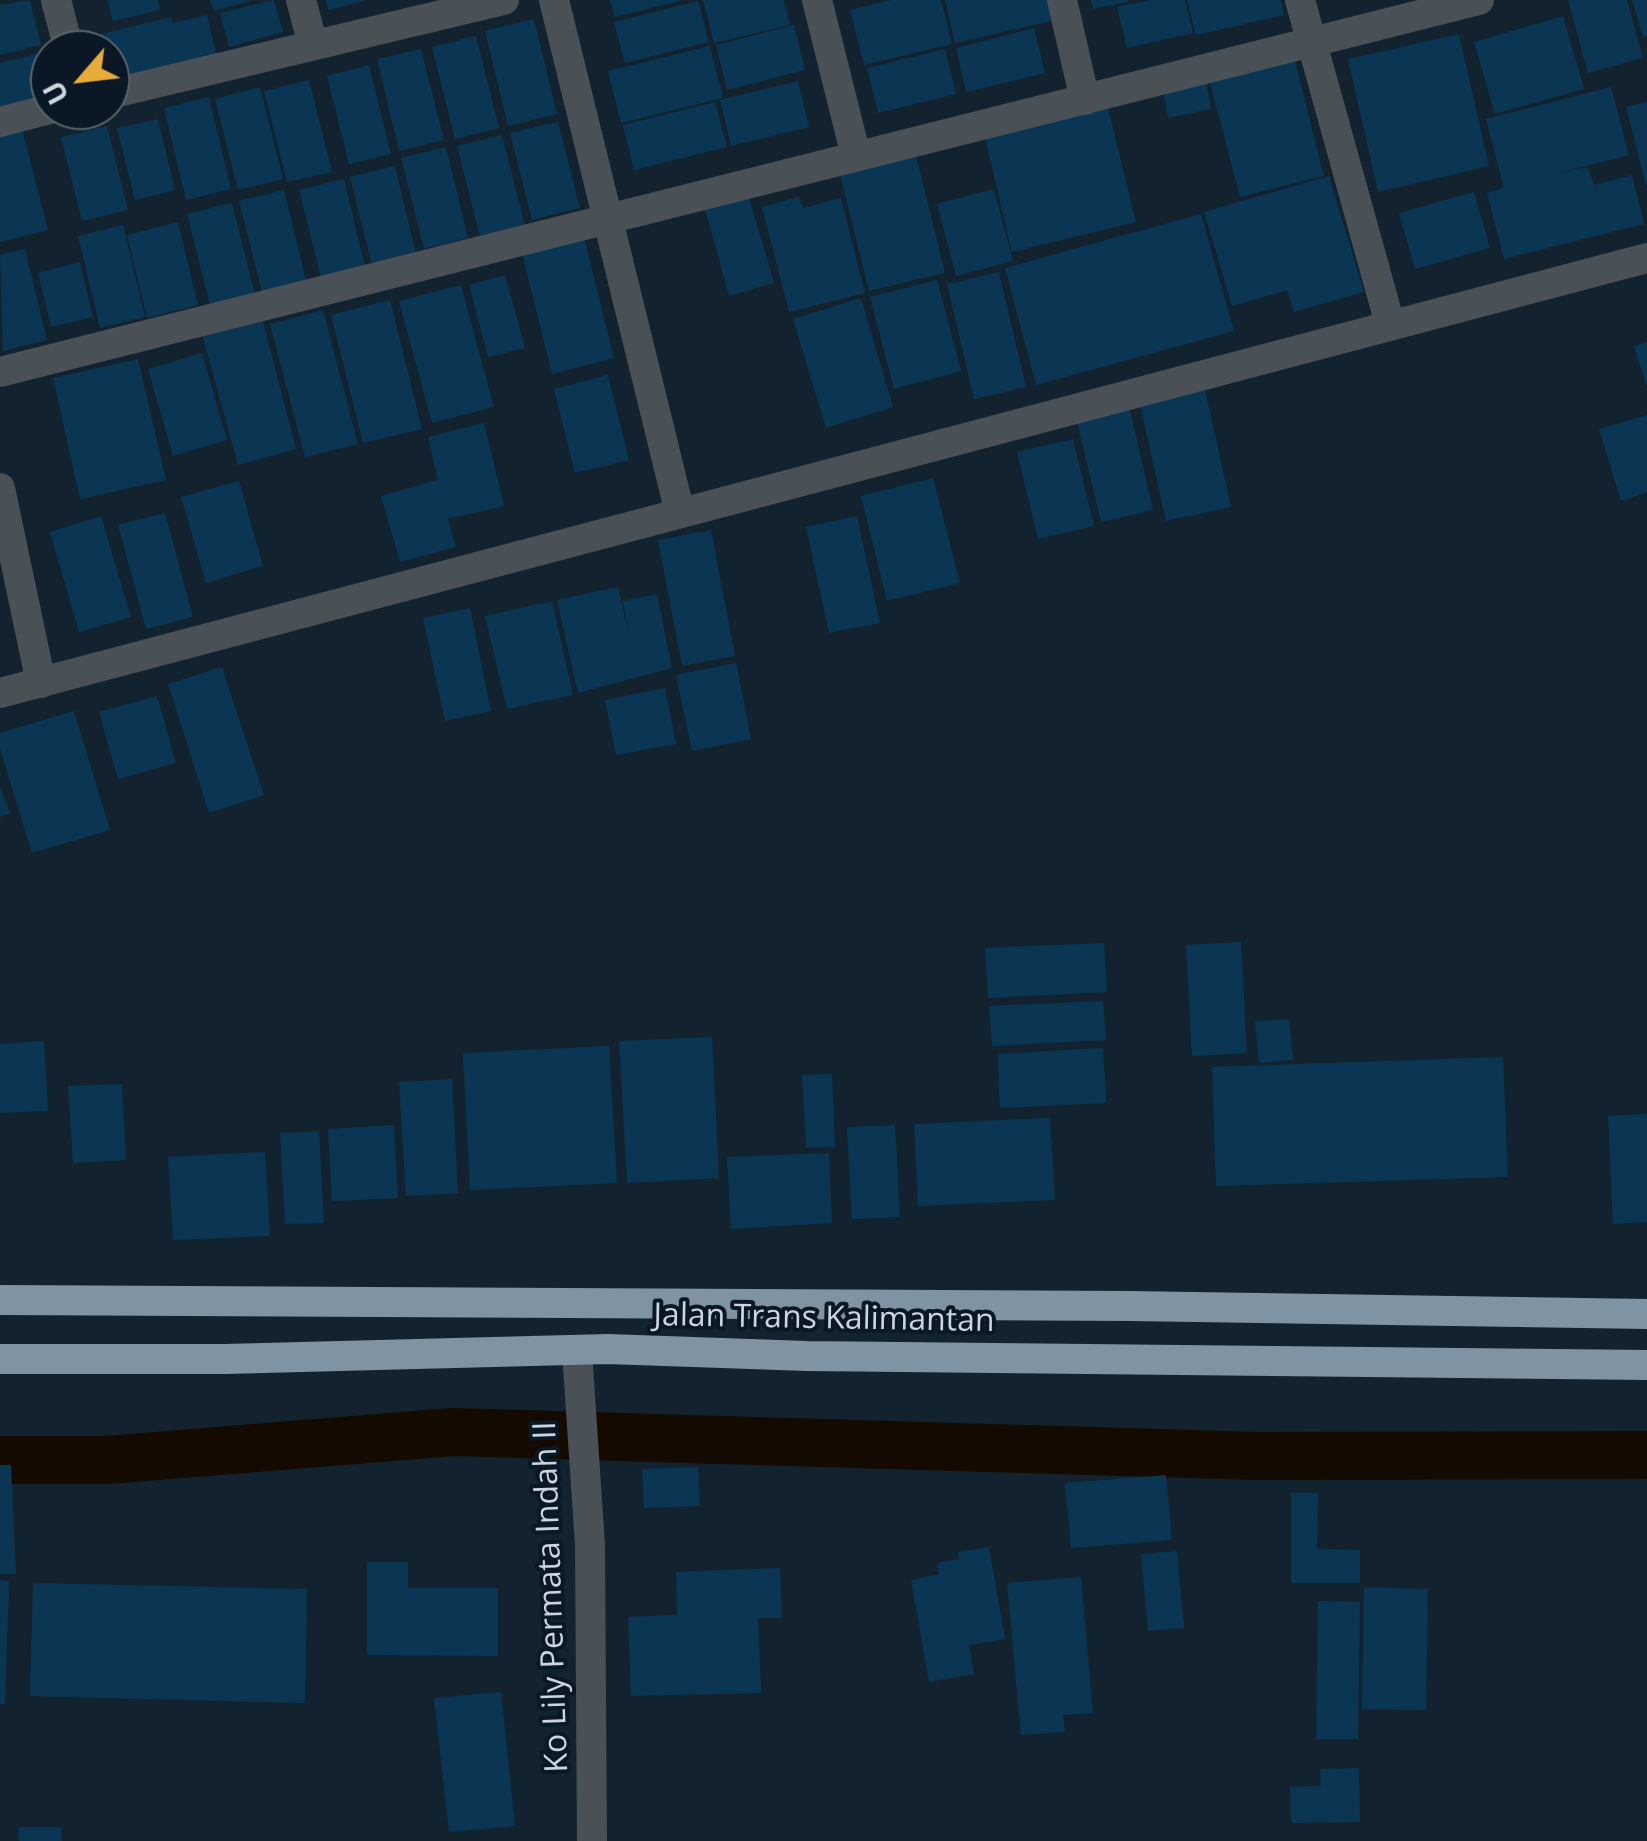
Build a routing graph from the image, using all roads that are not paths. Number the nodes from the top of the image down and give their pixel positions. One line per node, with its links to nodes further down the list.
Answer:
1 (56, 0): 9 (street)
2 (301, 0): 11 (street)
3 (504, 0): 11 (street)
4 (554, 0): 17 (street)
5 (818, 0): 16 (street)
6 (1062, 0): 13 (street)
7 (1300, 0): 10 (street)
8 (1478, 0): 10 (street)
9 (64, 30)
10 (1310, 44): 13 (street); 19 (street)
11 (313, 46): 12 (street)
12 (130, 89)
13 (1085, 100): 16 (street)
14 (30, 114): 15 (street)
15 (0, 122)
16 (856, 156): 17 (street)
17 (605, 218): 20 (street); 22 (street)
18 (1647, 258): 19 (street)
19 (1390, 324): 22 (street)
20 (0, 372)
21 (0, 488): 23 (street)
22 (680, 513): 23 (street)
23 (41, 683): 24 (street)
24 (0, 694)
25 (0, 1300): 26 (highway, Jalan Trans Kalimantan)
26 (1647, 1314)
27 (0, 1359): 28 (highway, Jalan Trans Kalimantan)
28 (577, 1362): 29 (highway, Jalan Trans Kalimantan); 30 (street, Ko Lily Permata Indah II)
29 (1647, 1365)
30 (592, 1841)

